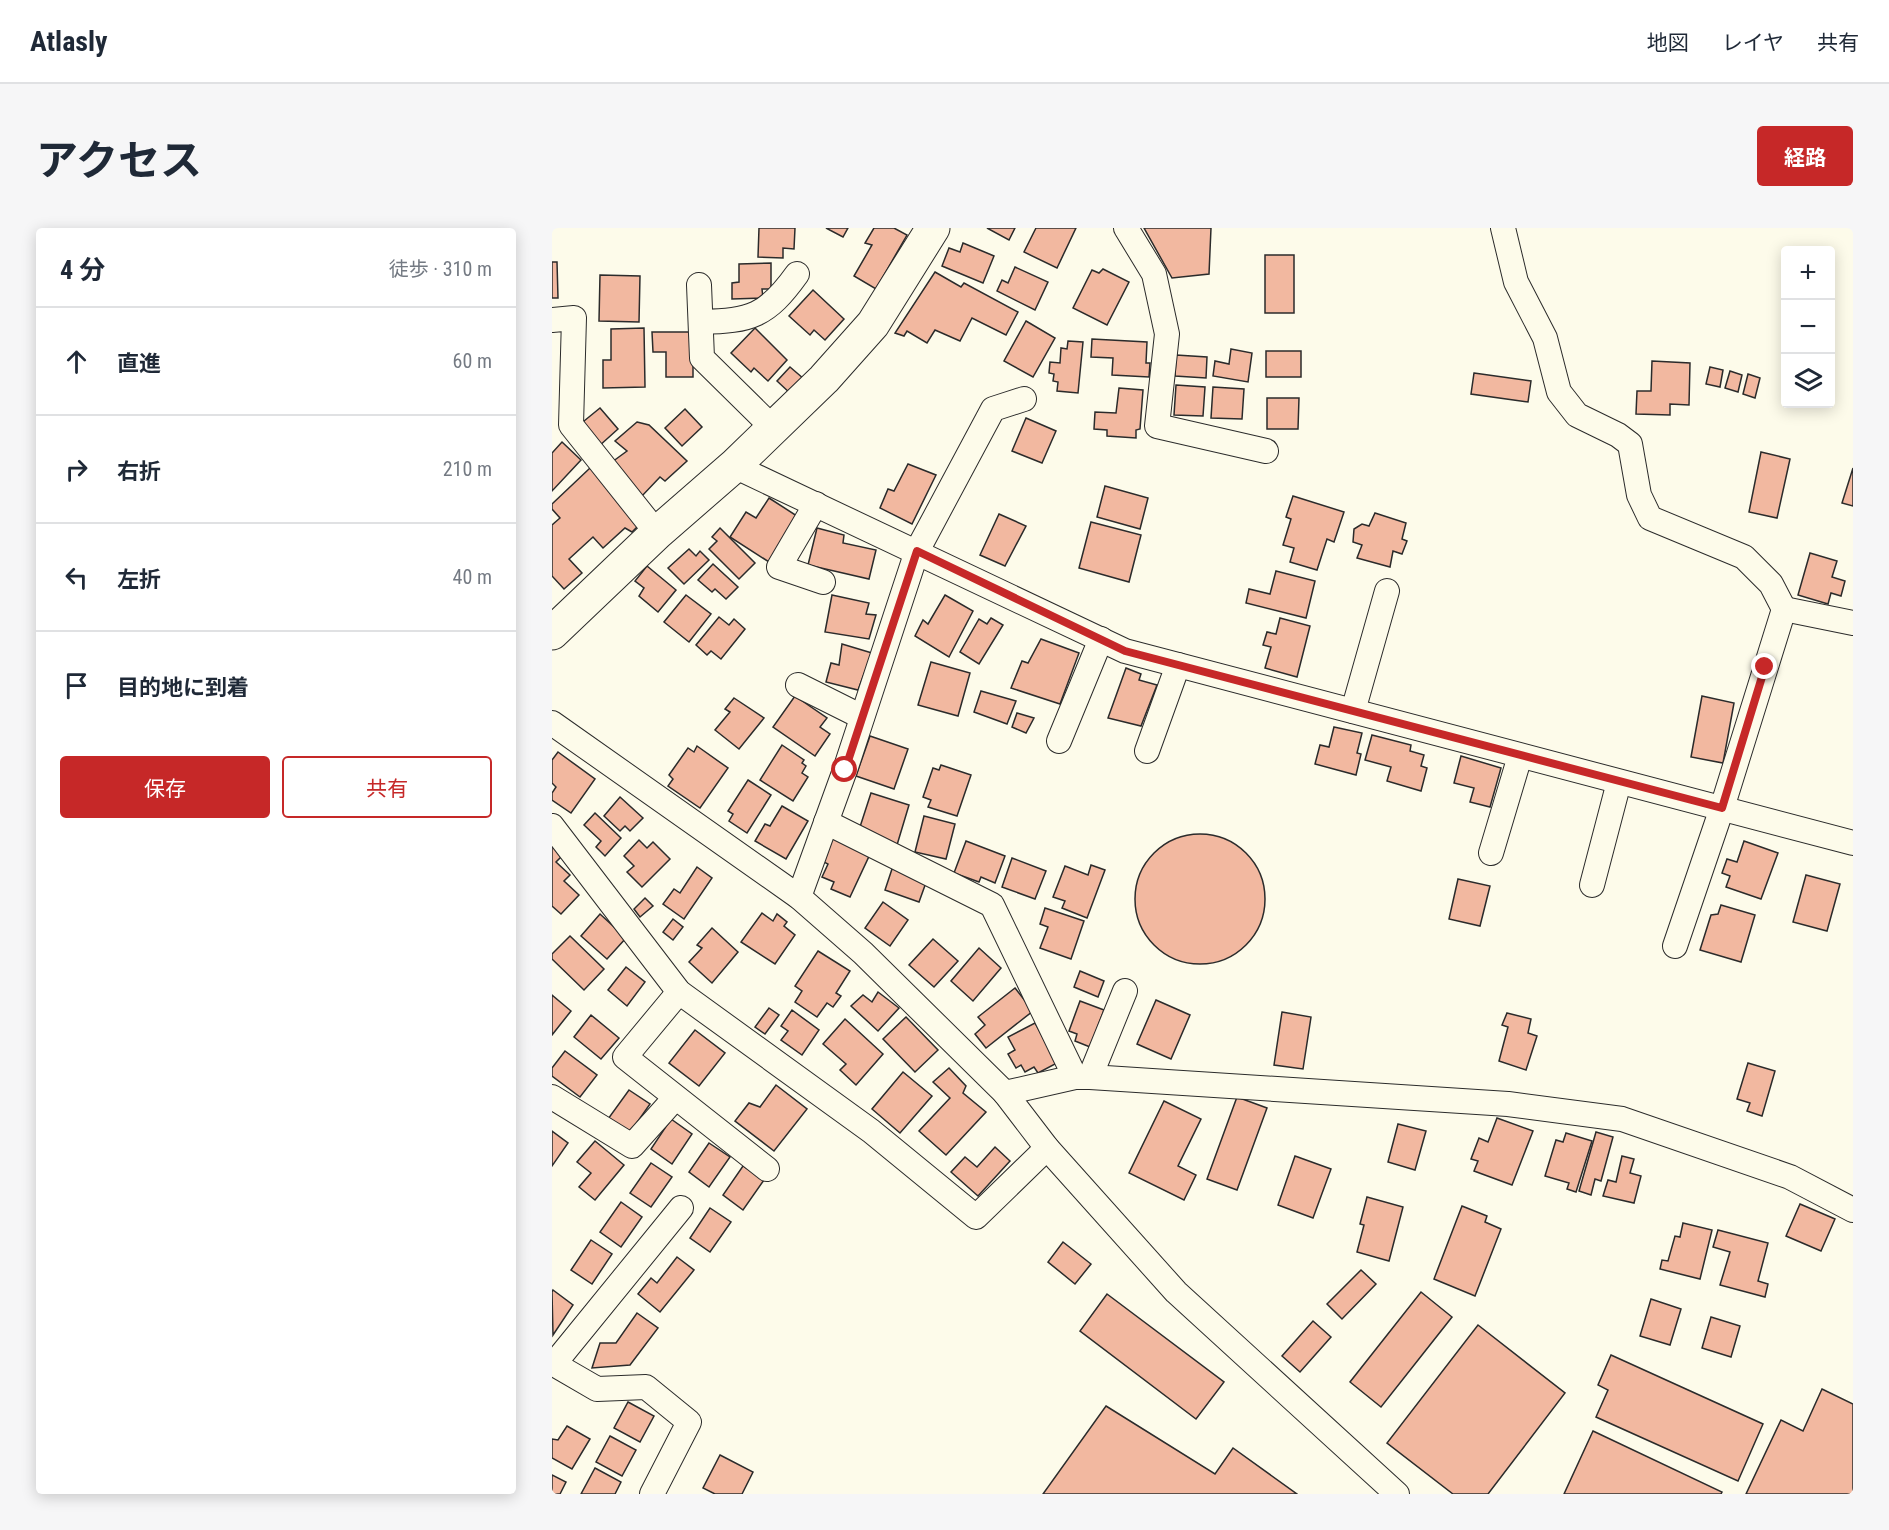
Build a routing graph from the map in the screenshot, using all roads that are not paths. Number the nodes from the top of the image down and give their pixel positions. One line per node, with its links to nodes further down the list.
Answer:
1 (933, 228): 9 (street)
2 (1126, 228): 10 (street)
3 (1503, 228): 17 (street)
4 (797, 274): 7 (street)
5 (699, 285): 7 (street)
6 (552, 320): 13 (street)
7 (700, 322): 9 (street)
8 (1024, 399): 14 (street)
9 (772, 427): 11 (street)
10 (1266, 451)
11 (734, 465): 12 (street); 13 (street)
12 (816, 504): 14 (street); 15 (street)
13 (657, 532): 19 (street)
14 (917, 551): 20 (street); 24 (street)
15 (823, 582)
16 (1387, 591): 23 (street)
17 (1784, 609): 18 (street); 30 (street)
18 (1853, 623)
19 (552, 633)
20 (1101, 639): 21 (street); 26 (street)
21 (1178, 665): 23 (street); 27 (street)
22 (798, 685): 24 (street)
23 (1353, 711): 28 (street)
24 (862, 717): 31 (street)
25 (552, 723): 36 (street)
26 (1059, 741)
27 (1147, 751)
28 (1520, 756): 29 (street); 34 (street)
29 (1619, 782): 30 (street); 35 (street)
30 (1722, 808): 33 (street); 37 (street)
31 (826, 822): 36 (street); 40 (street)
32 (552, 826): 39 (street)
33 (1853, 843)
34 (1491, 853)
35 (1593, 885)
36 (799, 897): 41 (street)
37 (1675, 946)
38 (1125, 991): 40 (street)
39 (680, 992): 43 (street); 44 (street)
40 (1083, 1077): 41 (street); 47 (street)
41 (1005, 1093): 44 (street)
42 (552, 1097): 43 (street)
43 (675, 1098): 45 (street)
44 (1047, 1148): 50 (street)
45 (767, 1169)
46 (681, 1208): 48 (street)
47 (1853, 1210)
48 (553, 1363): 49 (street)
49 (652, 1494)
50 (1397, 1494)

